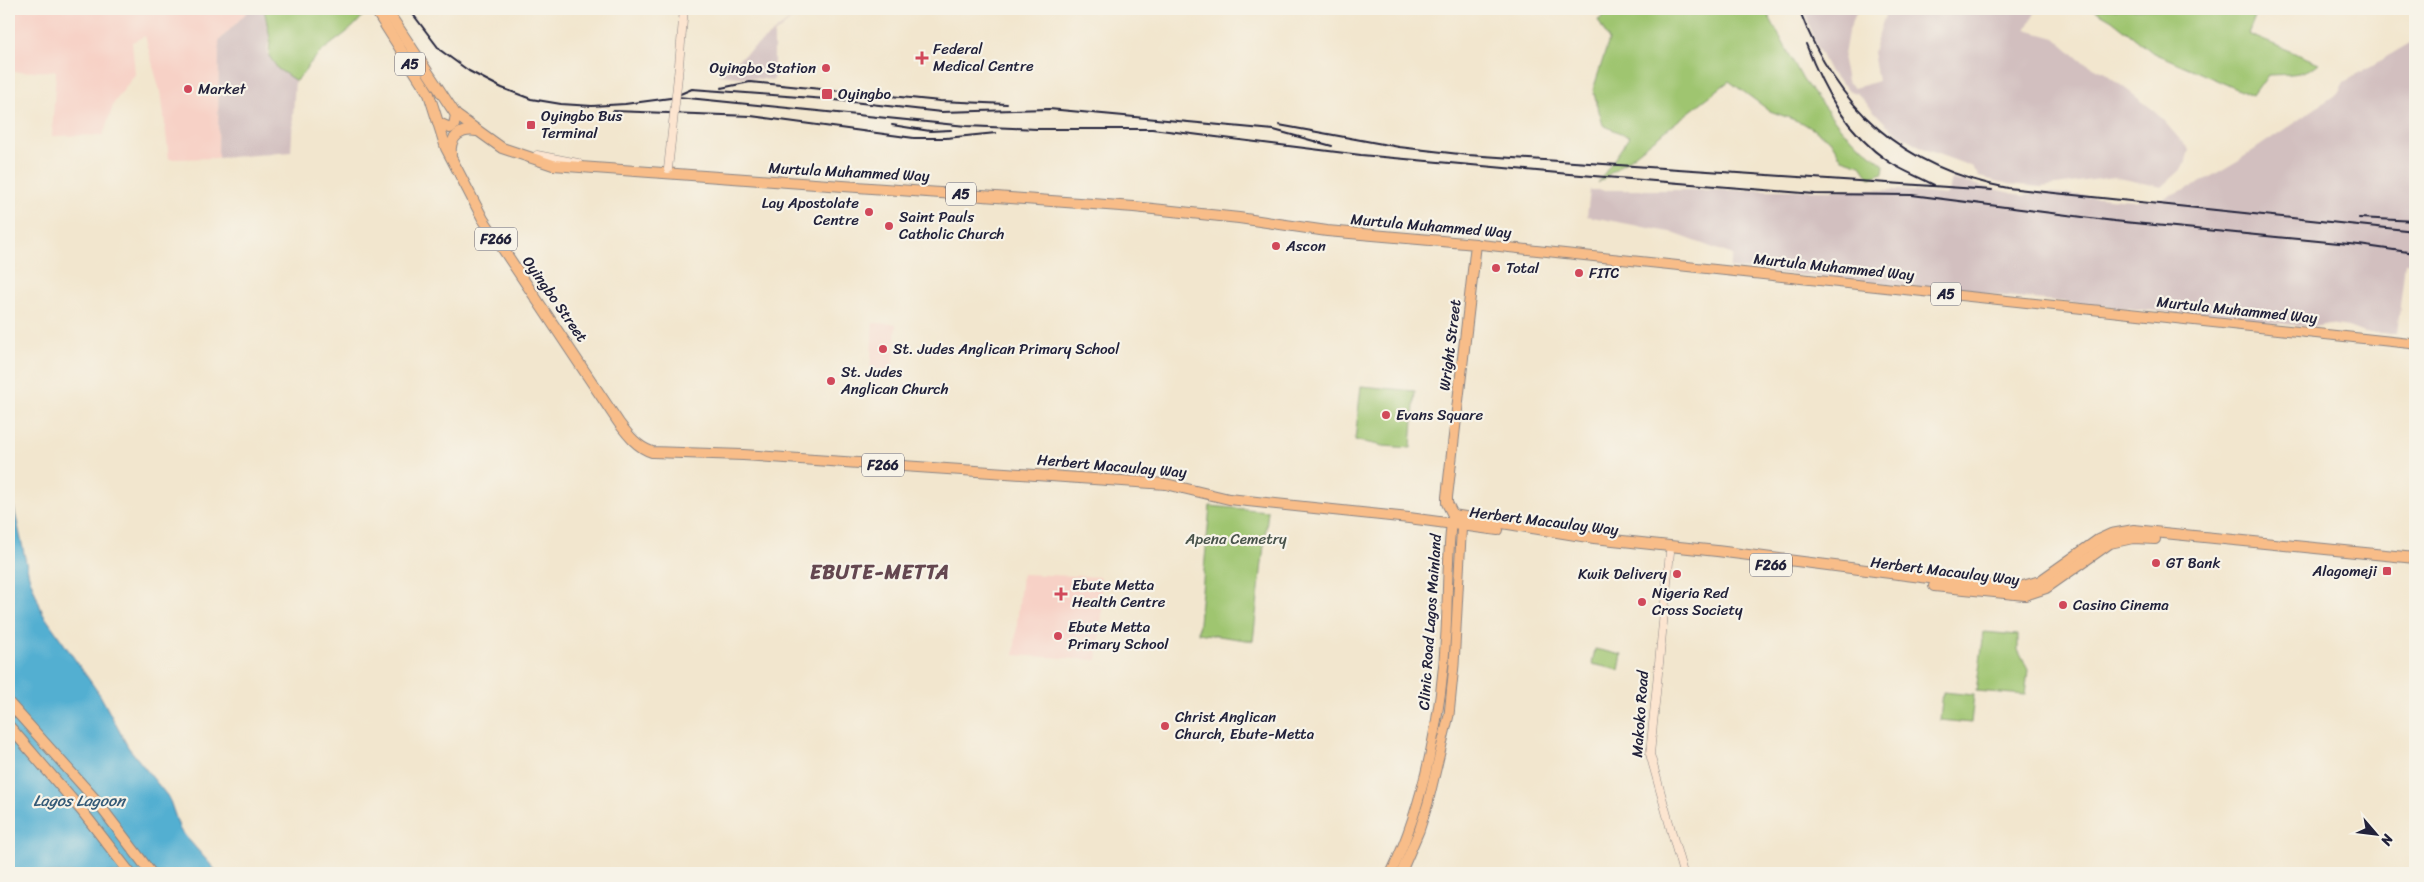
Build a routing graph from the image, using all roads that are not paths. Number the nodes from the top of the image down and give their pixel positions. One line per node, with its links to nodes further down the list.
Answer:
1 (376, 9): 5 (highway, A5)
2 (386, 9): 4 (highway, A5)
3 (684, 9): 8 (street, bridge)
4 (456, 115): 5 (highway); 6 (highway, Murtula Muhammed Way / A5)
5 (439, 123): 7 (highway, Oyingbo Street / F266)
6 (478, 131): 7 (highway); 8 (street); 9 (highway, Murtula Muhammed Way / A5)
7 (452, 160): 12 (highway, Oyingbo Street / F266)
8 (668, 169): 9 (street)
9 (881, 190): 10 (highway, Murtula Muhammed Way / A5)
10 (1476, 244): 11 (main road, Murtula Muhammed Way / A5); 13 (highway, Wright Street)
11 (2415, 344)
12 (652, 452): 13 (highway, Herbert Macaulay Way / F266)
13 (1457, 521): 14 (highway, Herbert Macaulay Way / F266); 15 (highway, Herbert Macaulay Way / F266); 21 (main road, Clinic Road Lagos Mainland); 22 (main road, Clinic Road Lagos Mainland)
14 (1670, 552): 16 (highway, Herbert Macaulay Way / F266); 23 (street, Makoko Road)
15 (2415, 558)
16 (2415, 564)
17 (9, 704): 20 (highway)
18 (9, 726): 19 (highway)
19 (130, 873)
20 (151, 873)
21 (1390, 873)
22 (1401, 873)
23 (1683, 873)

